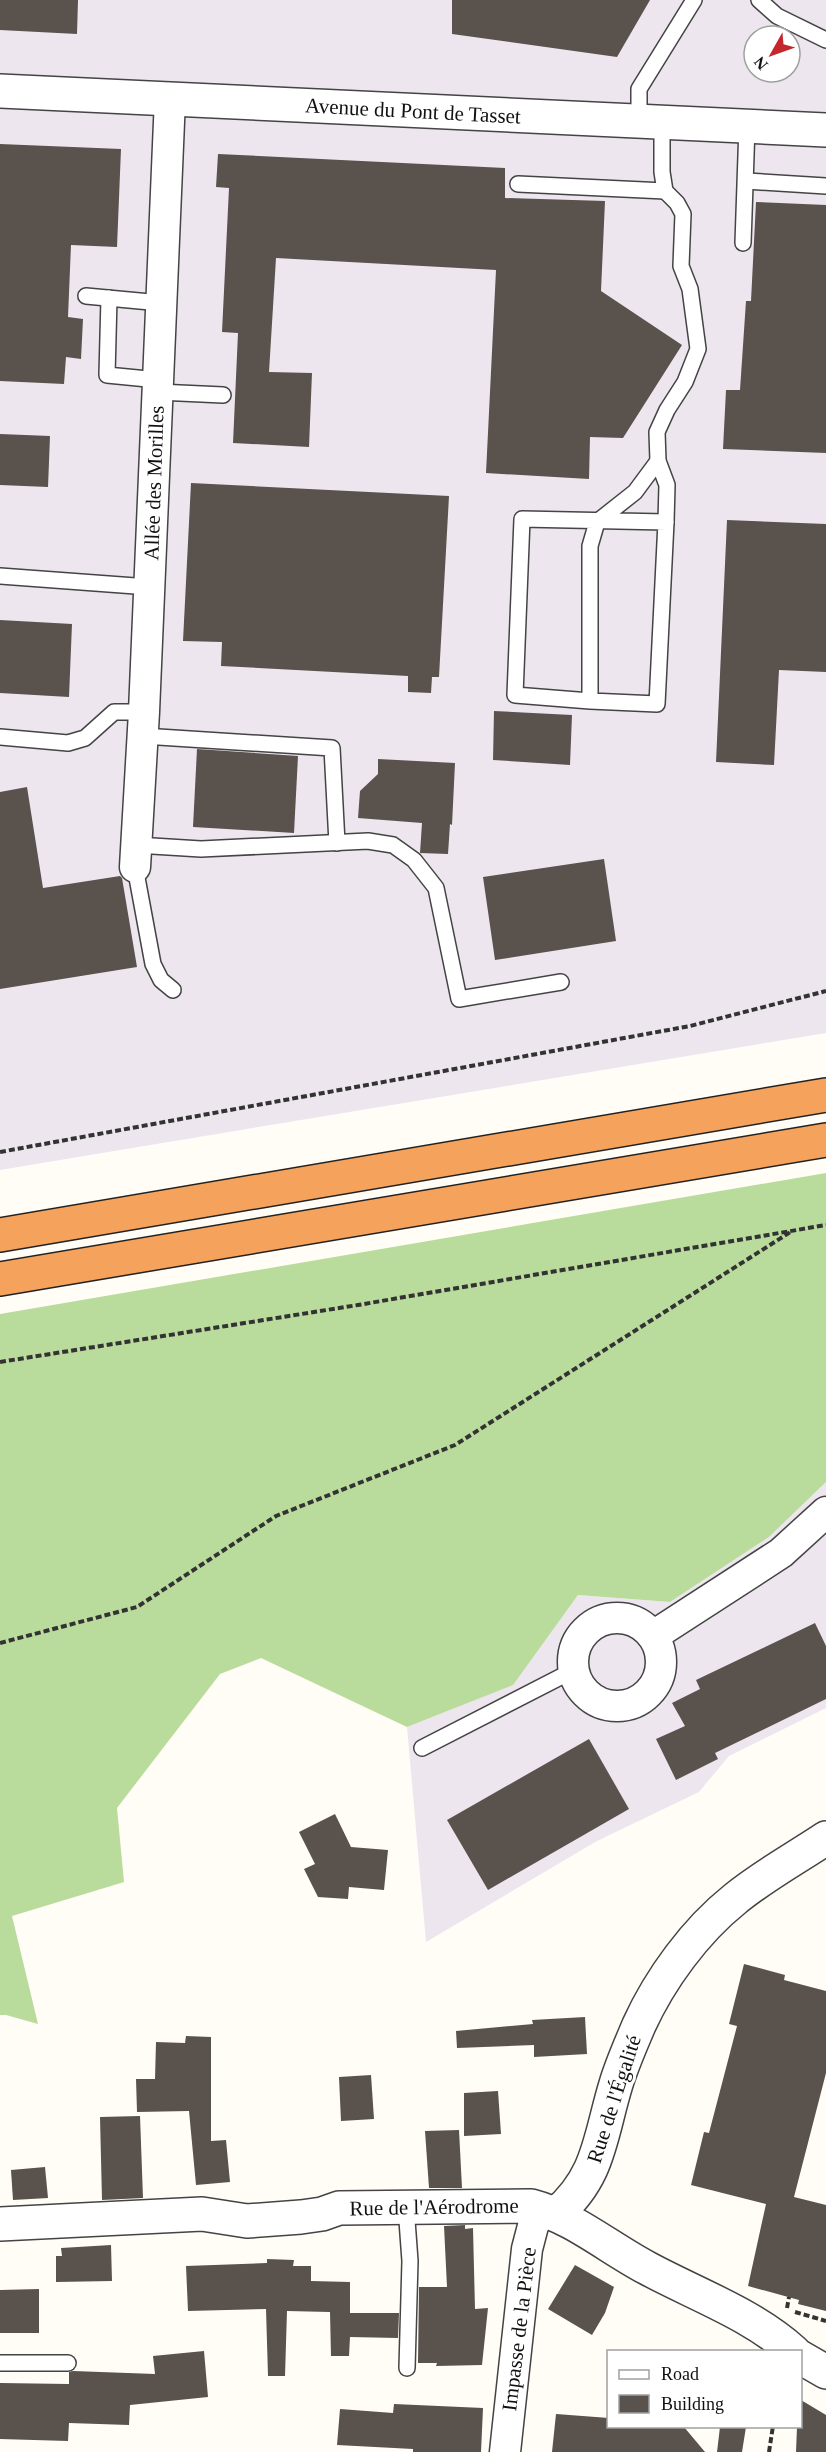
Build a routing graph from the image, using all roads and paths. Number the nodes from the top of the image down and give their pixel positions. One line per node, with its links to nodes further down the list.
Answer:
1 (694, 0): 6 (lane)
2 (759, 0): 3 (lane)
3 (826, 39)
4 (0, 91): 5 (street, Avenue du Pont de Tasset)
5 (171, 98): 6 (street, Avenue du Pont de Tasset); 16 (street, Allée des Morilles)
6 (651, 122): 7 (street, Avenue du Pont de Tasset); 12 (lane)
7 (747, 126): 8 (street, Avenue du Pont de Tasset); 9 (lane)
8 (826, 130)
9 (746, 181): 11 (lane); 13 (lane)
10 (518, 184): 12 (lane)
11 (826, 186)
12 (665, 191): 19 (lane)
13 (743, 243)
14 (86, 296): 15 (lane)
15 (109, 298): 16 (lane); 17 (lane)
16 (161, 303): 17 (street, Allée des Morilles)
17 (158, 386): 18 (lane); 23 (street, Allée des Morilles)
18 (223, 395)
19 (658, 461): 20 (lane); 21 (lane)
20 (597, 522): 21 (lane); 24 (lane); 24 (lane)
21 (666, 522): 24 (lane)
22 (0, 576): 23 (lane)
23 (149, 587): 25 (street, Allée des Morilles)
24 (590, 701)
25 (144, 724): 26 (lane); 27 (lane); 28 (street, Allée des Morilles)
26 (0, 737)
27 (337, 843): 28 (lane); 29 (lane)
28 (135, 856): 30 (lane)
29 (561, 982)
30 (173, 990)
31 (826, 991): 34 (path)
32 (826, 1095): 37 (highway)
33 (826, 1140): 38 (highway)
34 (0, 1152)
35 (826, 1225): 36 (path)
36 (792, 1231): 39 (path); 42 (path)
37 (0, 1235)
38 (0, 1279)
39 (0, 1362)
40 (826, 1512): 41 (street)
41 (652, 1636): 43 (street); 43 (street)
42 (0, 1643)
43 (574, 1670): 44 (lane)
44 (422, 1749)
45 (826, 1838): 47 (street, Rue de l'Égalité)
46 (406, 2207): 47 (street, Rue de l'Aérodrome); 48 (street, Rue de l'Aérodrome); 55 (lane)
47 (549, 2211): 51 (street, Rue de l'Aérodrome); 58 (street, Impasse de la Pièce)
48 (0, 2224)
49 (786, 2310): 50 (path)
50 (826, 2321)
51 (792, 2350)
52 (802, 2358): 56 (street)
53 (0, 2363): 54 (lane)
54 (68, 2363)
55 (407, 2368)
56 (826, 2372)
57 (773, 2428): 59 (path)
58 (505, 2452)
59 (769, 2452)

